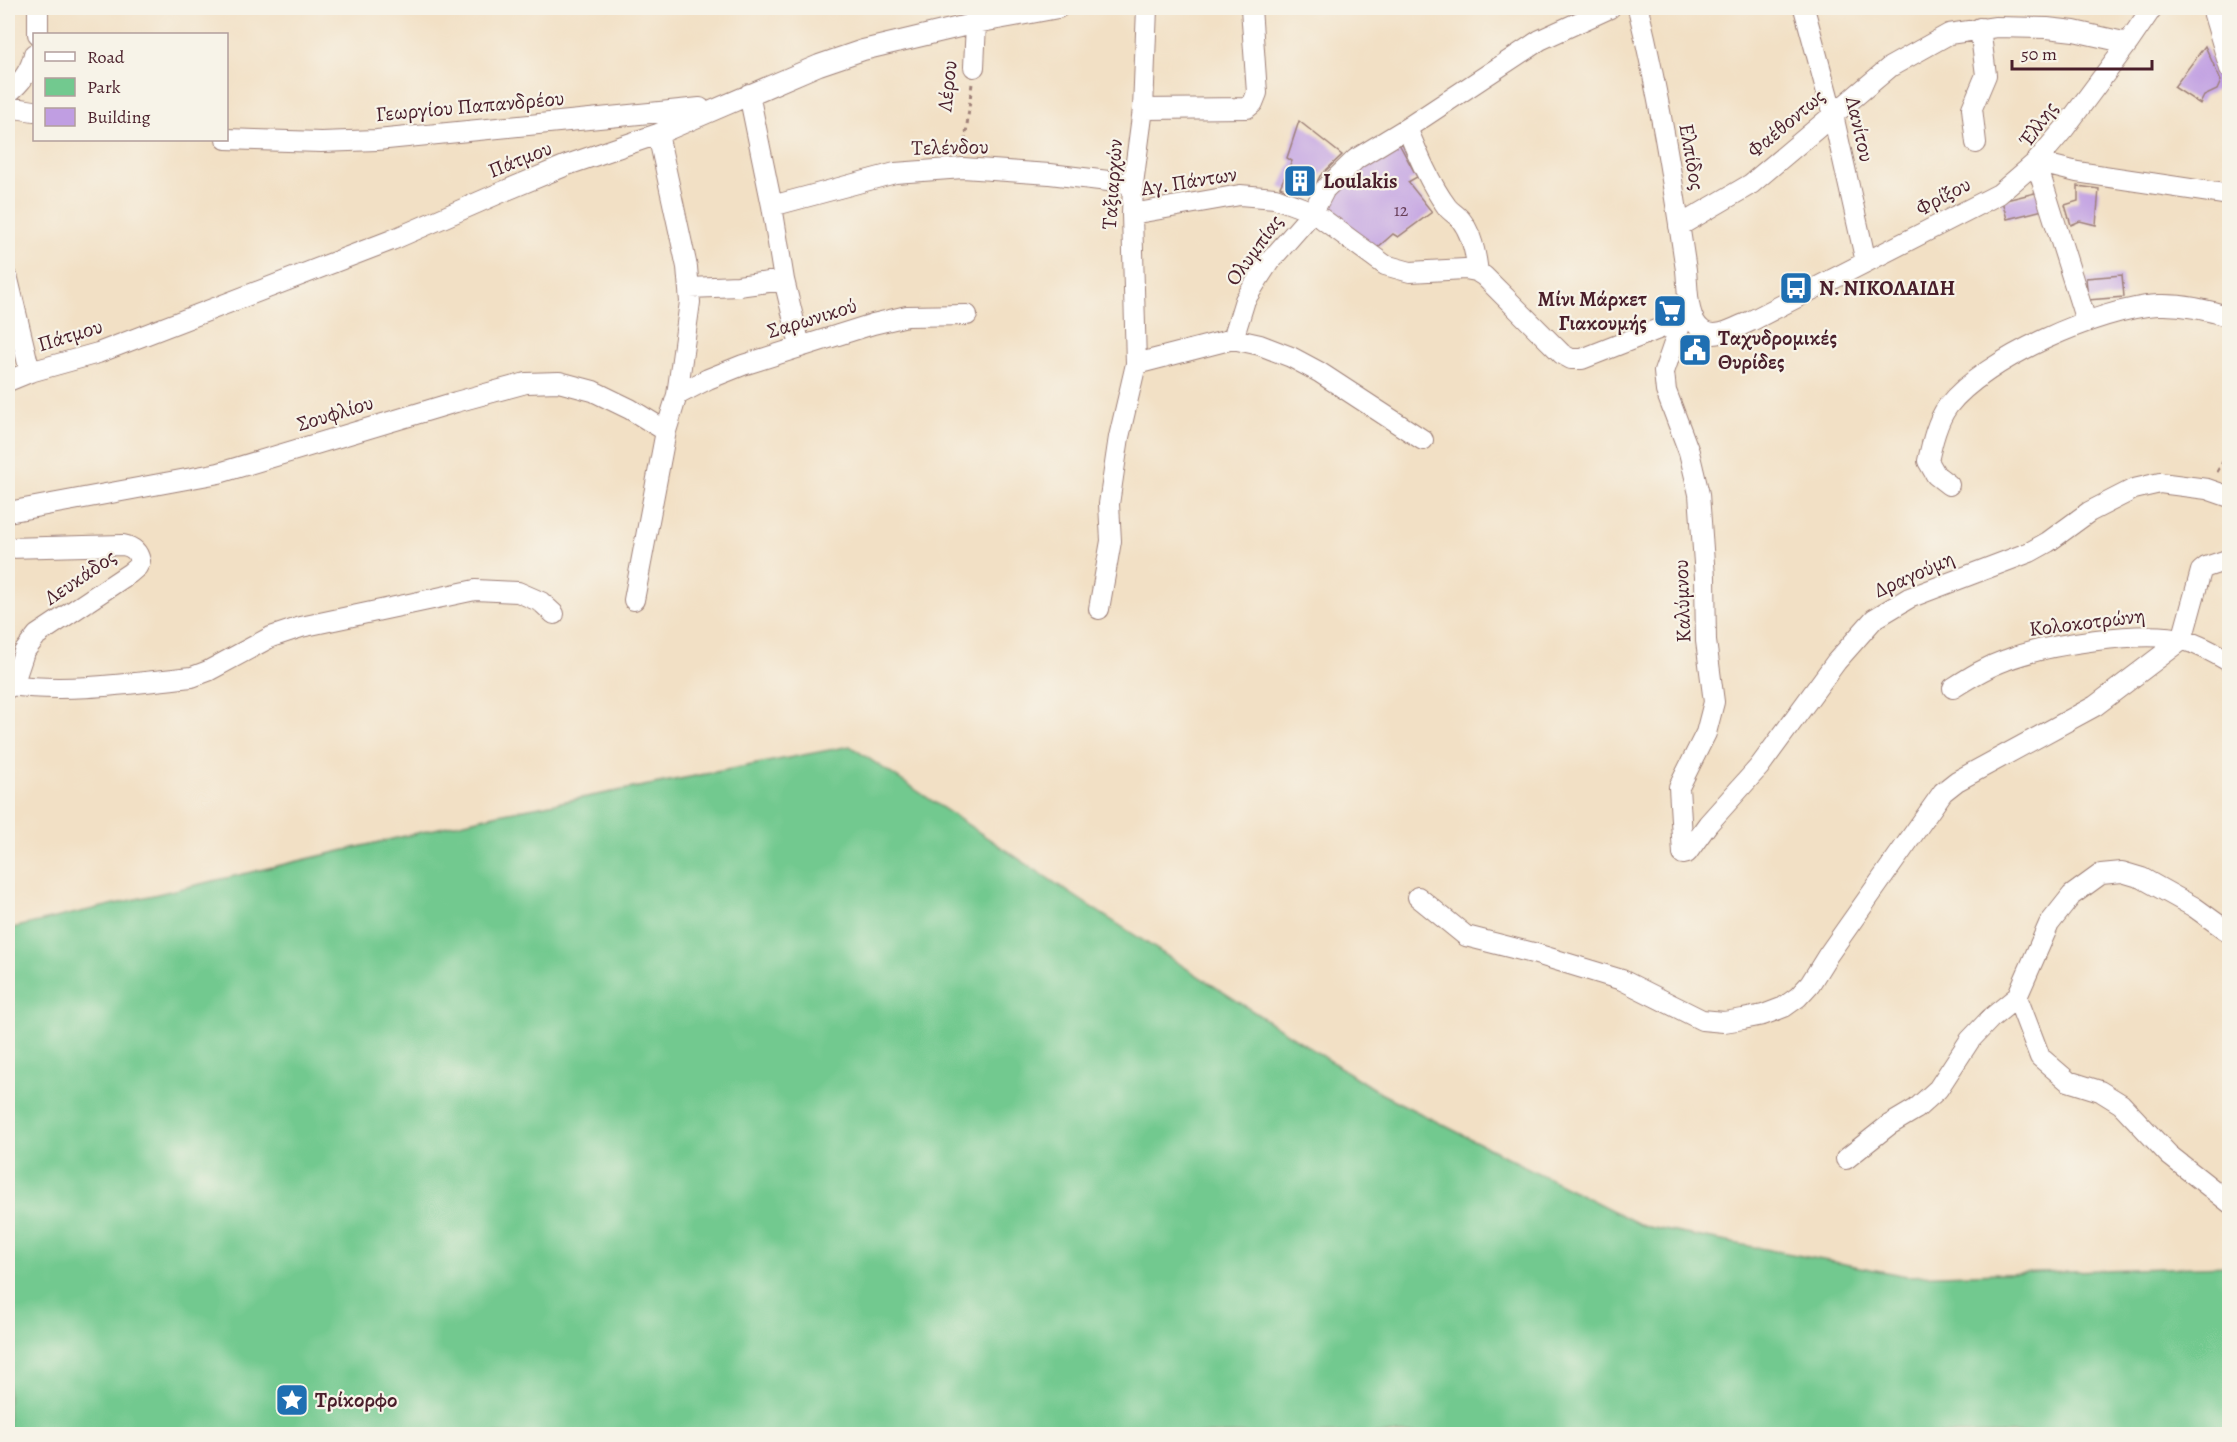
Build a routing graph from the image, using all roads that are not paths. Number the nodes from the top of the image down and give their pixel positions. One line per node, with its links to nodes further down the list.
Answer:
1 (38, 8): 12 (street)
2 (1058, 8): 10 (street, Πάτμου)
3 (1146, 8): 21 (street, Ταξιαρχών)
4 (1251, 8): 21 (street)
5 (1610, 8): 24 (street, Ολυμπίας)
6 (1638, 8): 34 (street, Ελπίδος)
7 (1804, 8): 23 (street, Λανίτου)
8 (2152, 8): 13 (street, Έλλης)
9 (2212, 8): 16 (street)
10 (975, 15): 15 (street, Λέρου); 18 (street, Πάτμου)
11 (1980, 28): 13 (street, Φαέθοντως); 23 (street, Φαέθοντως); 27 (street)
12 (38, 33)
13 (2128, 43): 28 (street, Έλλης)
14 (33, 63): 17 (street)
15 (974, 67)
16 (2229, 69)
17 (8, 93)
18 (749, 94): 19 (street, Πάτμου); 31 (street)
19 (718, 106): 25 (street, Πάτμου); 26 (street, Γεωργίου Παπανδρέου)
20 (8, 107): 22 (street)
21 (1143, 109): 29 (street, Ταξιαρχών)
22 (33, 111)
23 (1833, 116): 34 (street, Φαέθοντως); 35 (street, Λανίτου)
24 (1407, 128): 32 (street, Ολυμπίας); 36 (street)
25 (658, 134): 38 (street); 47 (street, Πάτμου)
26 (228, 139)
27 (1976, 143)
28 (2036, 162): 30 (street); 35 (street, Φρίξου); 43 (street, Έλλης)
29 (1133, 184): 31 (street, Τελένδου); 33 (street, Ταξιαρχών)
30 (2229, 195)
31 (772, 206): 37 (street)
32 (1313, 212): 33 (street, Αγ. Πάντων); 36 (street, Αγ. Πάντων); 44 (street, Ολυμπίας)
33 (1132, 214): 46 (street, Ταξιαρχών)
34 (1679, 226): 42 (street, Ελπίδος)
35 (1866, 262): 42 (street, Φρίξου)
36 (1478, 272): 42 (street)
37 (784, 280): 38 (street); 45 (street)
38 (690, 288): 49 (street)
39 (9, 291): 47 (street)
40 (967, 315): 45 (street, Σαρωνικού)
41 (2229, 316): 43 (street)
42 (1687, 318): 64 (street, Καλύμνου)
43 (2086, 321): 52 (street)
44 (1233, 339): 46 (street); 51 (street)
45 (800, 346): 49 (street, Σαρωνικού)
46 (1136, 364): 58 (street, Ταξιαρχών)
47 (30, 372): 48 (street, Πάτμου)
48 (8, 381)
49 (677, 395): 50 (street)
50 (666, 431): 54 (street, Σουφλίου); 57 (street)
51 (1423, 440)
52 (1950, 485)
53 (2229, 497): 64 (street, Δραγούμη)
54 (8, 512)
55 (8, 548): 62 (street, Λευκάδος)
56 (2229, 559): 60 (street)
57 (634, 600)
58 (1099, 609)
59 (554, 614): 62 (street)
60 (2182, 640): 61 (street, Κολοκοτρώνη); 63 (street, Κολοκοτρώνη); 65 (street)
61 (2229, 662)
62 (9, 687)
63 (1953, 688)
64 (1701, 836)
65 (1418, 897)
66 (2229, 933): 67 (street)
67 (2017, 997): 68 (street); 69 (street)
68 (1846, 1159)
69 (2229, 1203)

